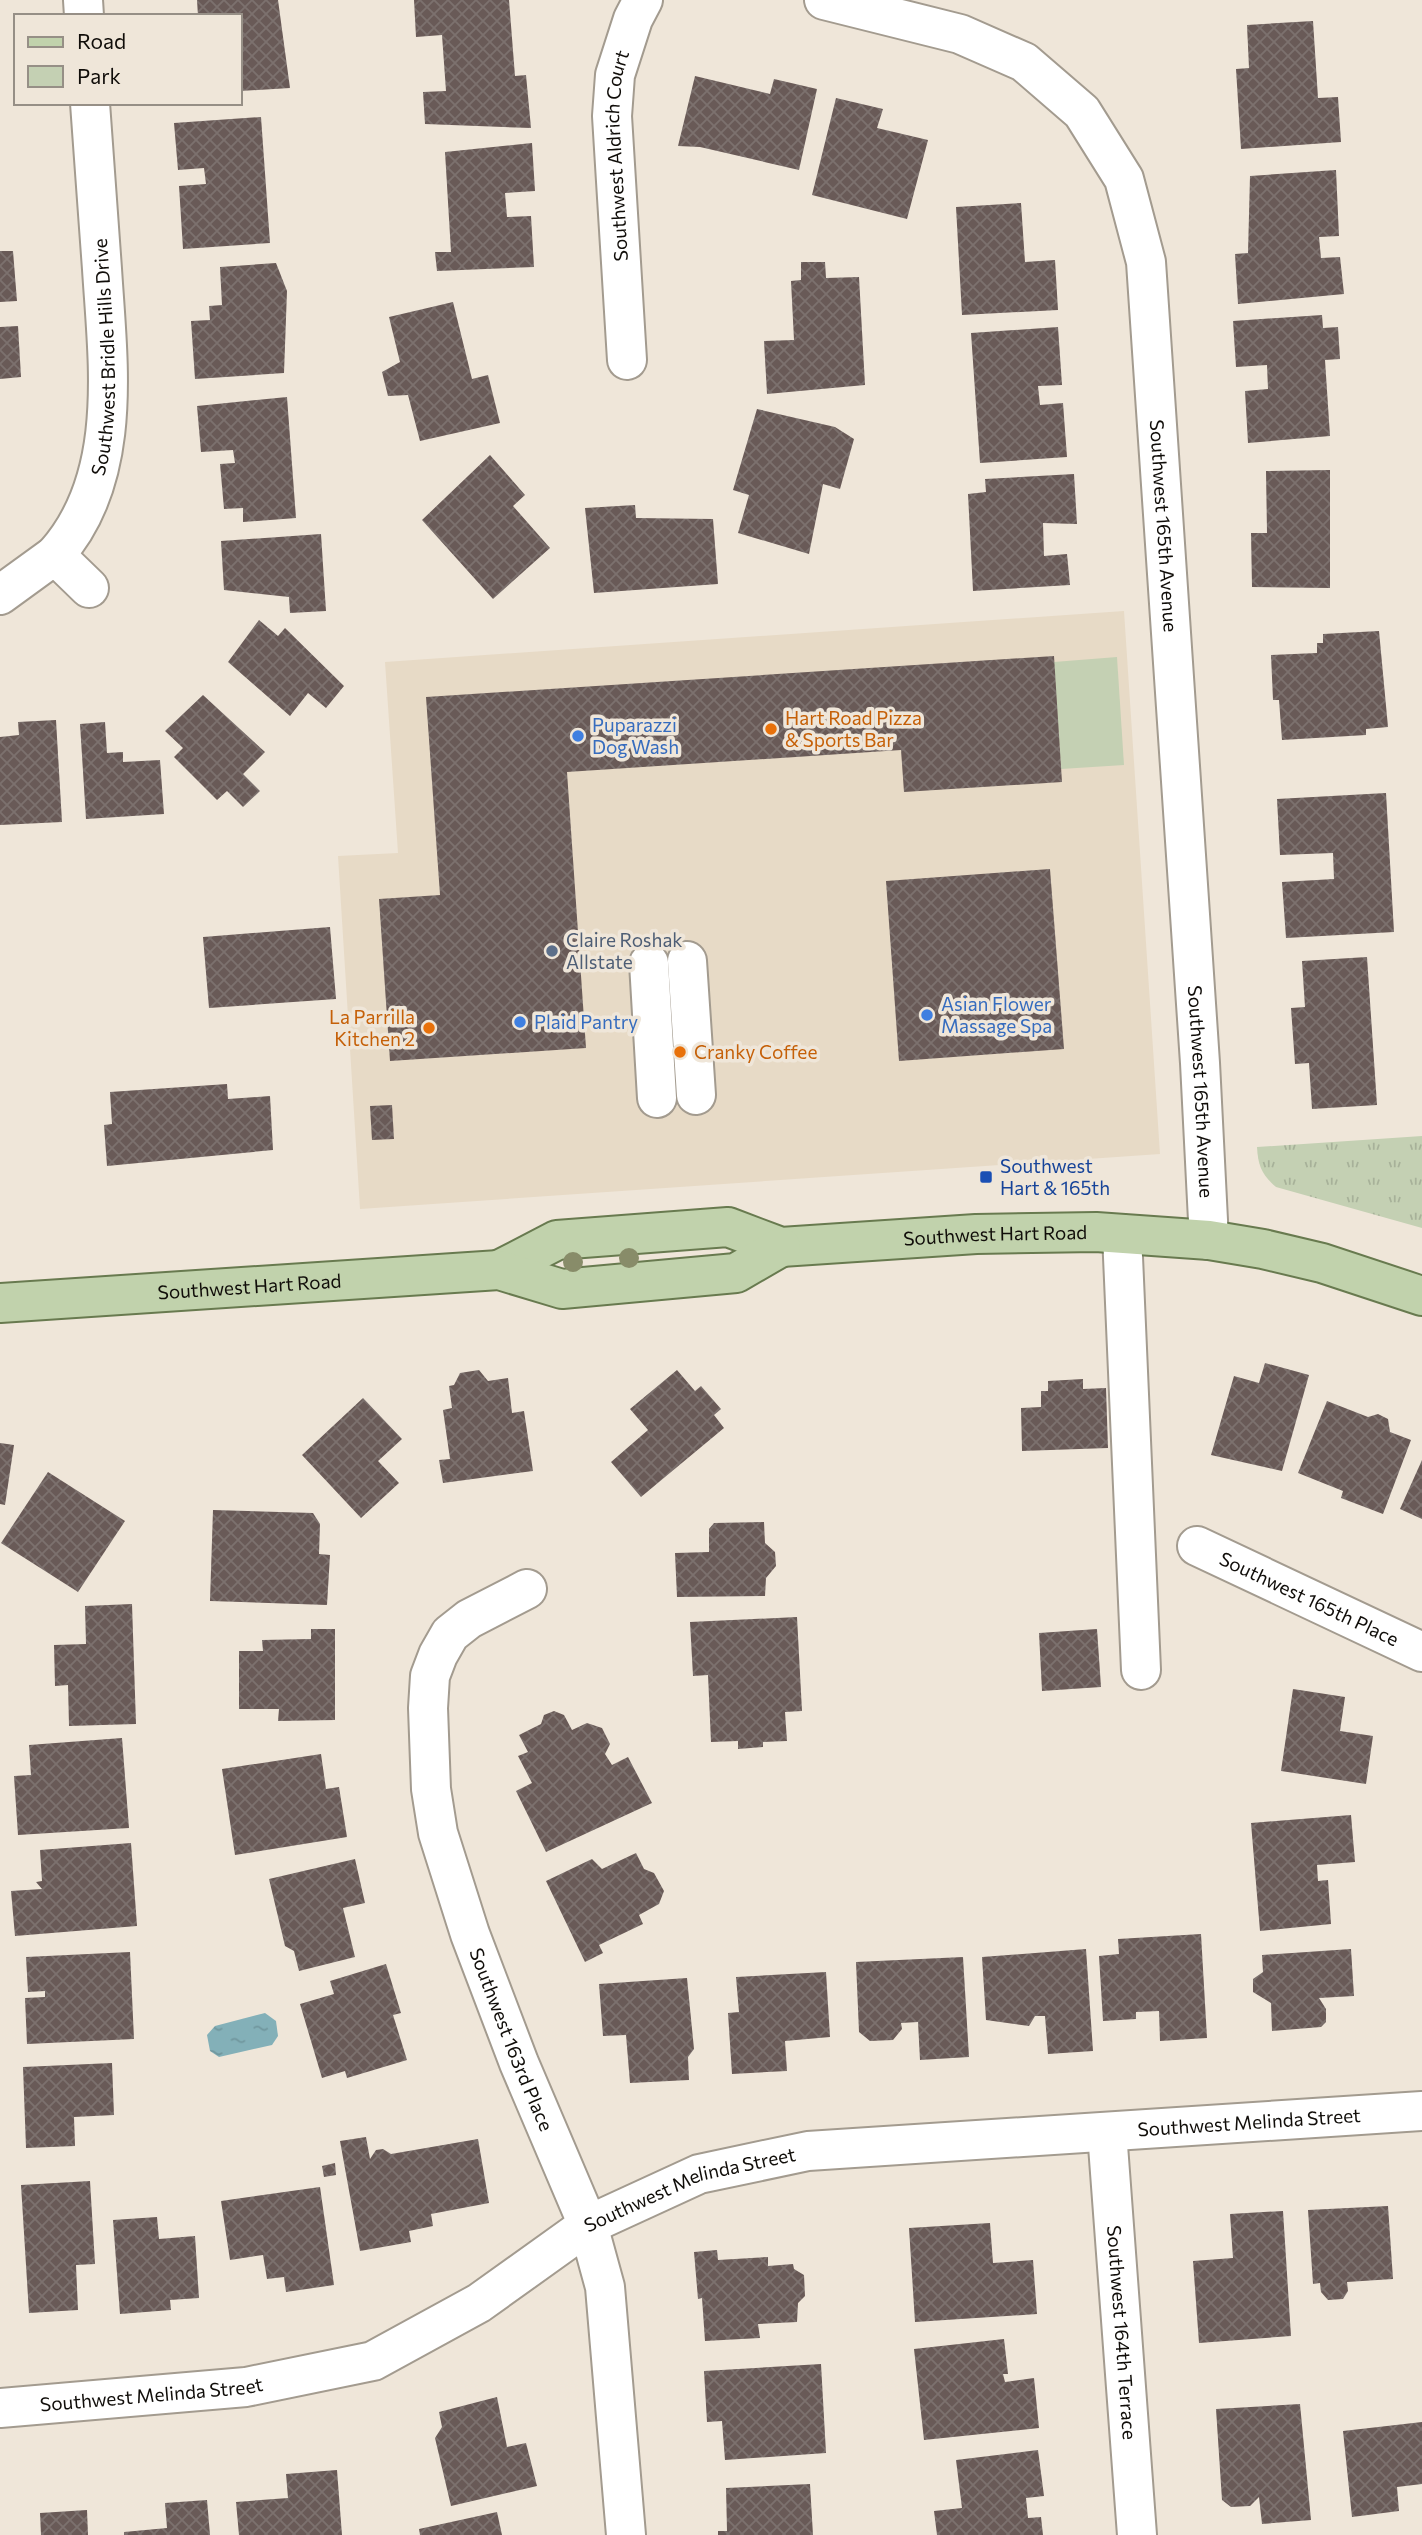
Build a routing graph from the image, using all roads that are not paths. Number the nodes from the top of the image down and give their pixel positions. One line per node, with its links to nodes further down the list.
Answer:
1 (643, 0): 4 (street, Southwest Aldrich Court)
2 (824, 0): 13 (street, Southwest 165th Avenue)
3 (90, 105): 5 (street, Southwest Bridle Hills Drive)
4 (627, 360)
5 (55, 555): 6 (street); 7 (street, Southwest Bridle Hills Drive)
6 (89, 588)
7 (0, 595)
8 (687, 961): 10 (street)
9 (649, 962): 11 (street)
10 (696, 1095)
11 (657, 1098)
12 (1122, 1234): 13 (main road, Southwest Hart Road); 15 (main road, Southwest Hart Road); 19 (street)
13 (1209, 1240): 14 (main road, Southwest Hart Road)
14 (1422, 1296)
15 (0, 1303)
16 (1197, 1546): 18 (street, Southwest 165th Place)
17 (527, 1589): 22 (street, Southwest 163rd Place)
18 (1422, 1652)
19 (1141, 1670)
20 (1422, 2111): 21 (street, Southwest Melinda Street)
21 (1107, 2132): 22 (street, Southwest Melinda Street); 25 (street, Southwest 164th Terrace)
22 (588, 2225): 23 (street, Southwest Melinda Street); 24 (street, Southwest 163rd Place)
23 (0, 2408)
24 (626, 2535)
25 (1137, 2535)

